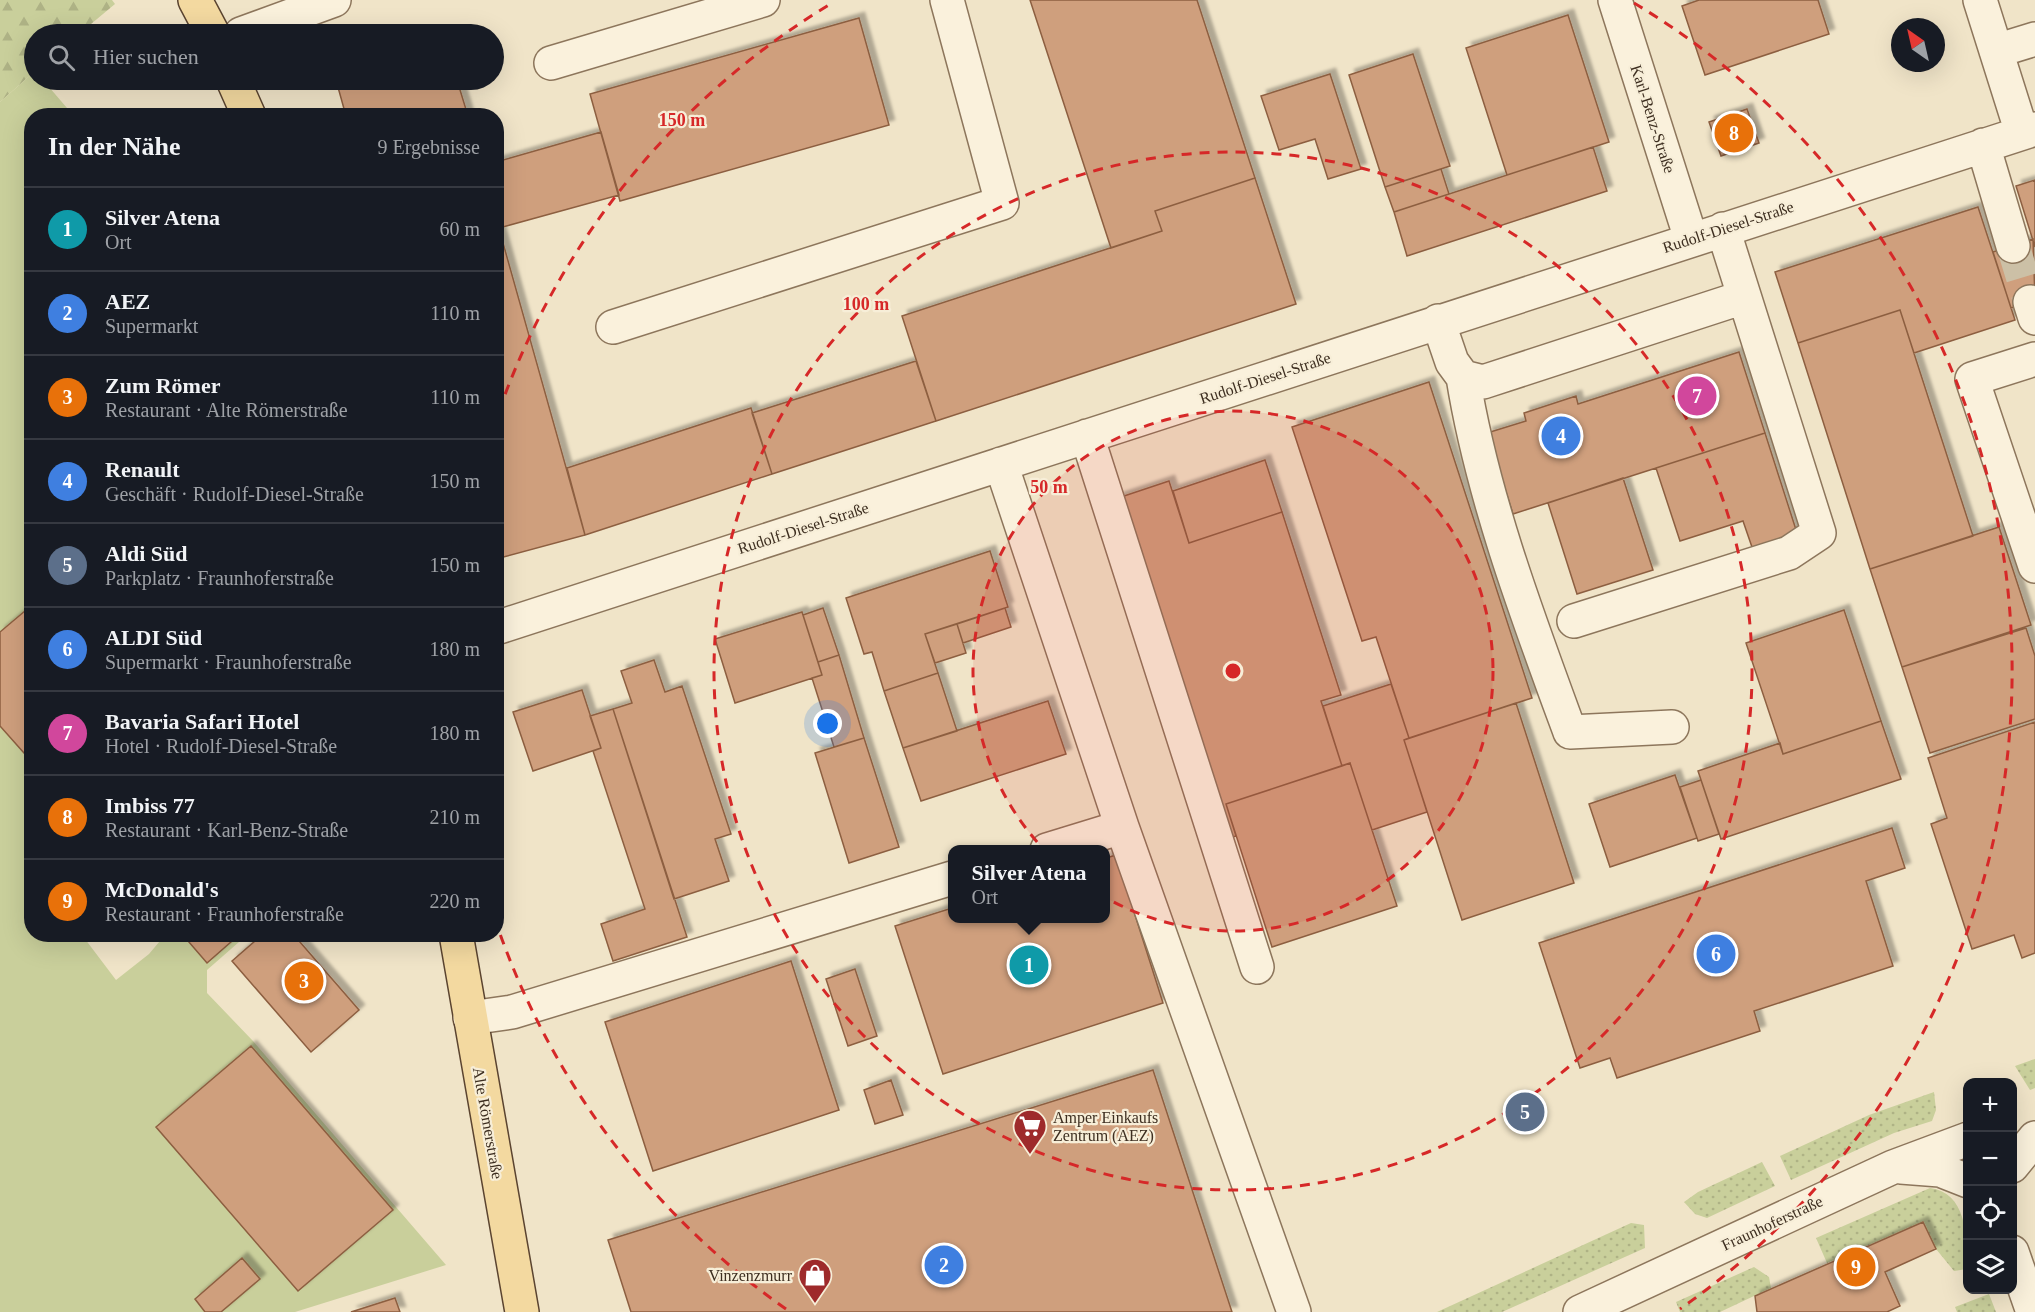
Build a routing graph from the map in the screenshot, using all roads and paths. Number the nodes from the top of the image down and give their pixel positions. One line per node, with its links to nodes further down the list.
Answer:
1 (195, 0): 7 (main road)
2 (334, 0): 8 (street)
3 (763, 0): 11 (street)
4 (947, 0): 21 (street)
5 (1615, 0): 17 (street, Karl-Benz-Straße)
6 (1980, 0): 10 (street)
7 (208, 24)
8 (268, 24)
9 (2035, 39): 10 (street)
10 (1996, 51): 14 (street)
11 (551, 63)
12 (237, 90): 13 (main road)
13 (245, 108)
14 (2028, 131): 15 (street, Rudolf-Diesel-Straße)
15 (1983, 145): 16 (street, Rudolf-Diesel-Straße); 18 (street)
16 (1723, 229): 17 (street, Rudolf-Diesel-Straße); 19 (street)
17 (1691, 239): 20 (street, Rudolf-Diesel-Straße)
18 (2013, 246)
19 (1744, 297): 23 (street); 27 (street)
20 (1438, 321): 23 (street); 24 (street, Rudolf-Diesel-Straße)
21 (613, 327)
22 (2035, 359): 26 (street)
23 (1463, 377): 29 (street)
24 (1087, 436): 25 (street, Rudolf-Diesel-Straße); 34 (street)
25 (1001, 464): 28 (street, Rudolf-Diesel-Straße); 30 (street)
26 (2035, 566)
27 (1574, 621)
28 (504, 625)
29 (1672, 727)
30 (1122, 827): 31 (street); 45 (street)
31 (1061, 845)
32 (948, 879): 35 (street)
33 (457, 942): 35 (main road, Alte Römerstraße)
34 (1257, 967)
35 (470, 1018): 44 (main road, Alte Römerstraße)
36 (2035, 1119): 37 (street)
37 (2017, 1124)
38 (2035, 1138): 40 (street)
39 (1963, 1141): 41 (street, Fraunhoferstraße)
40 (2017, 1161)
41 (1893, 1167): 42 (street); 46 (street, Fraunhoferstraße)
42 (1963, 1179)
43 (2017, 1264): 47 (street)
44 (522, 1312)
45 (1294, 1312)
46 (1580, 1312)
47 (2033, 1312)

